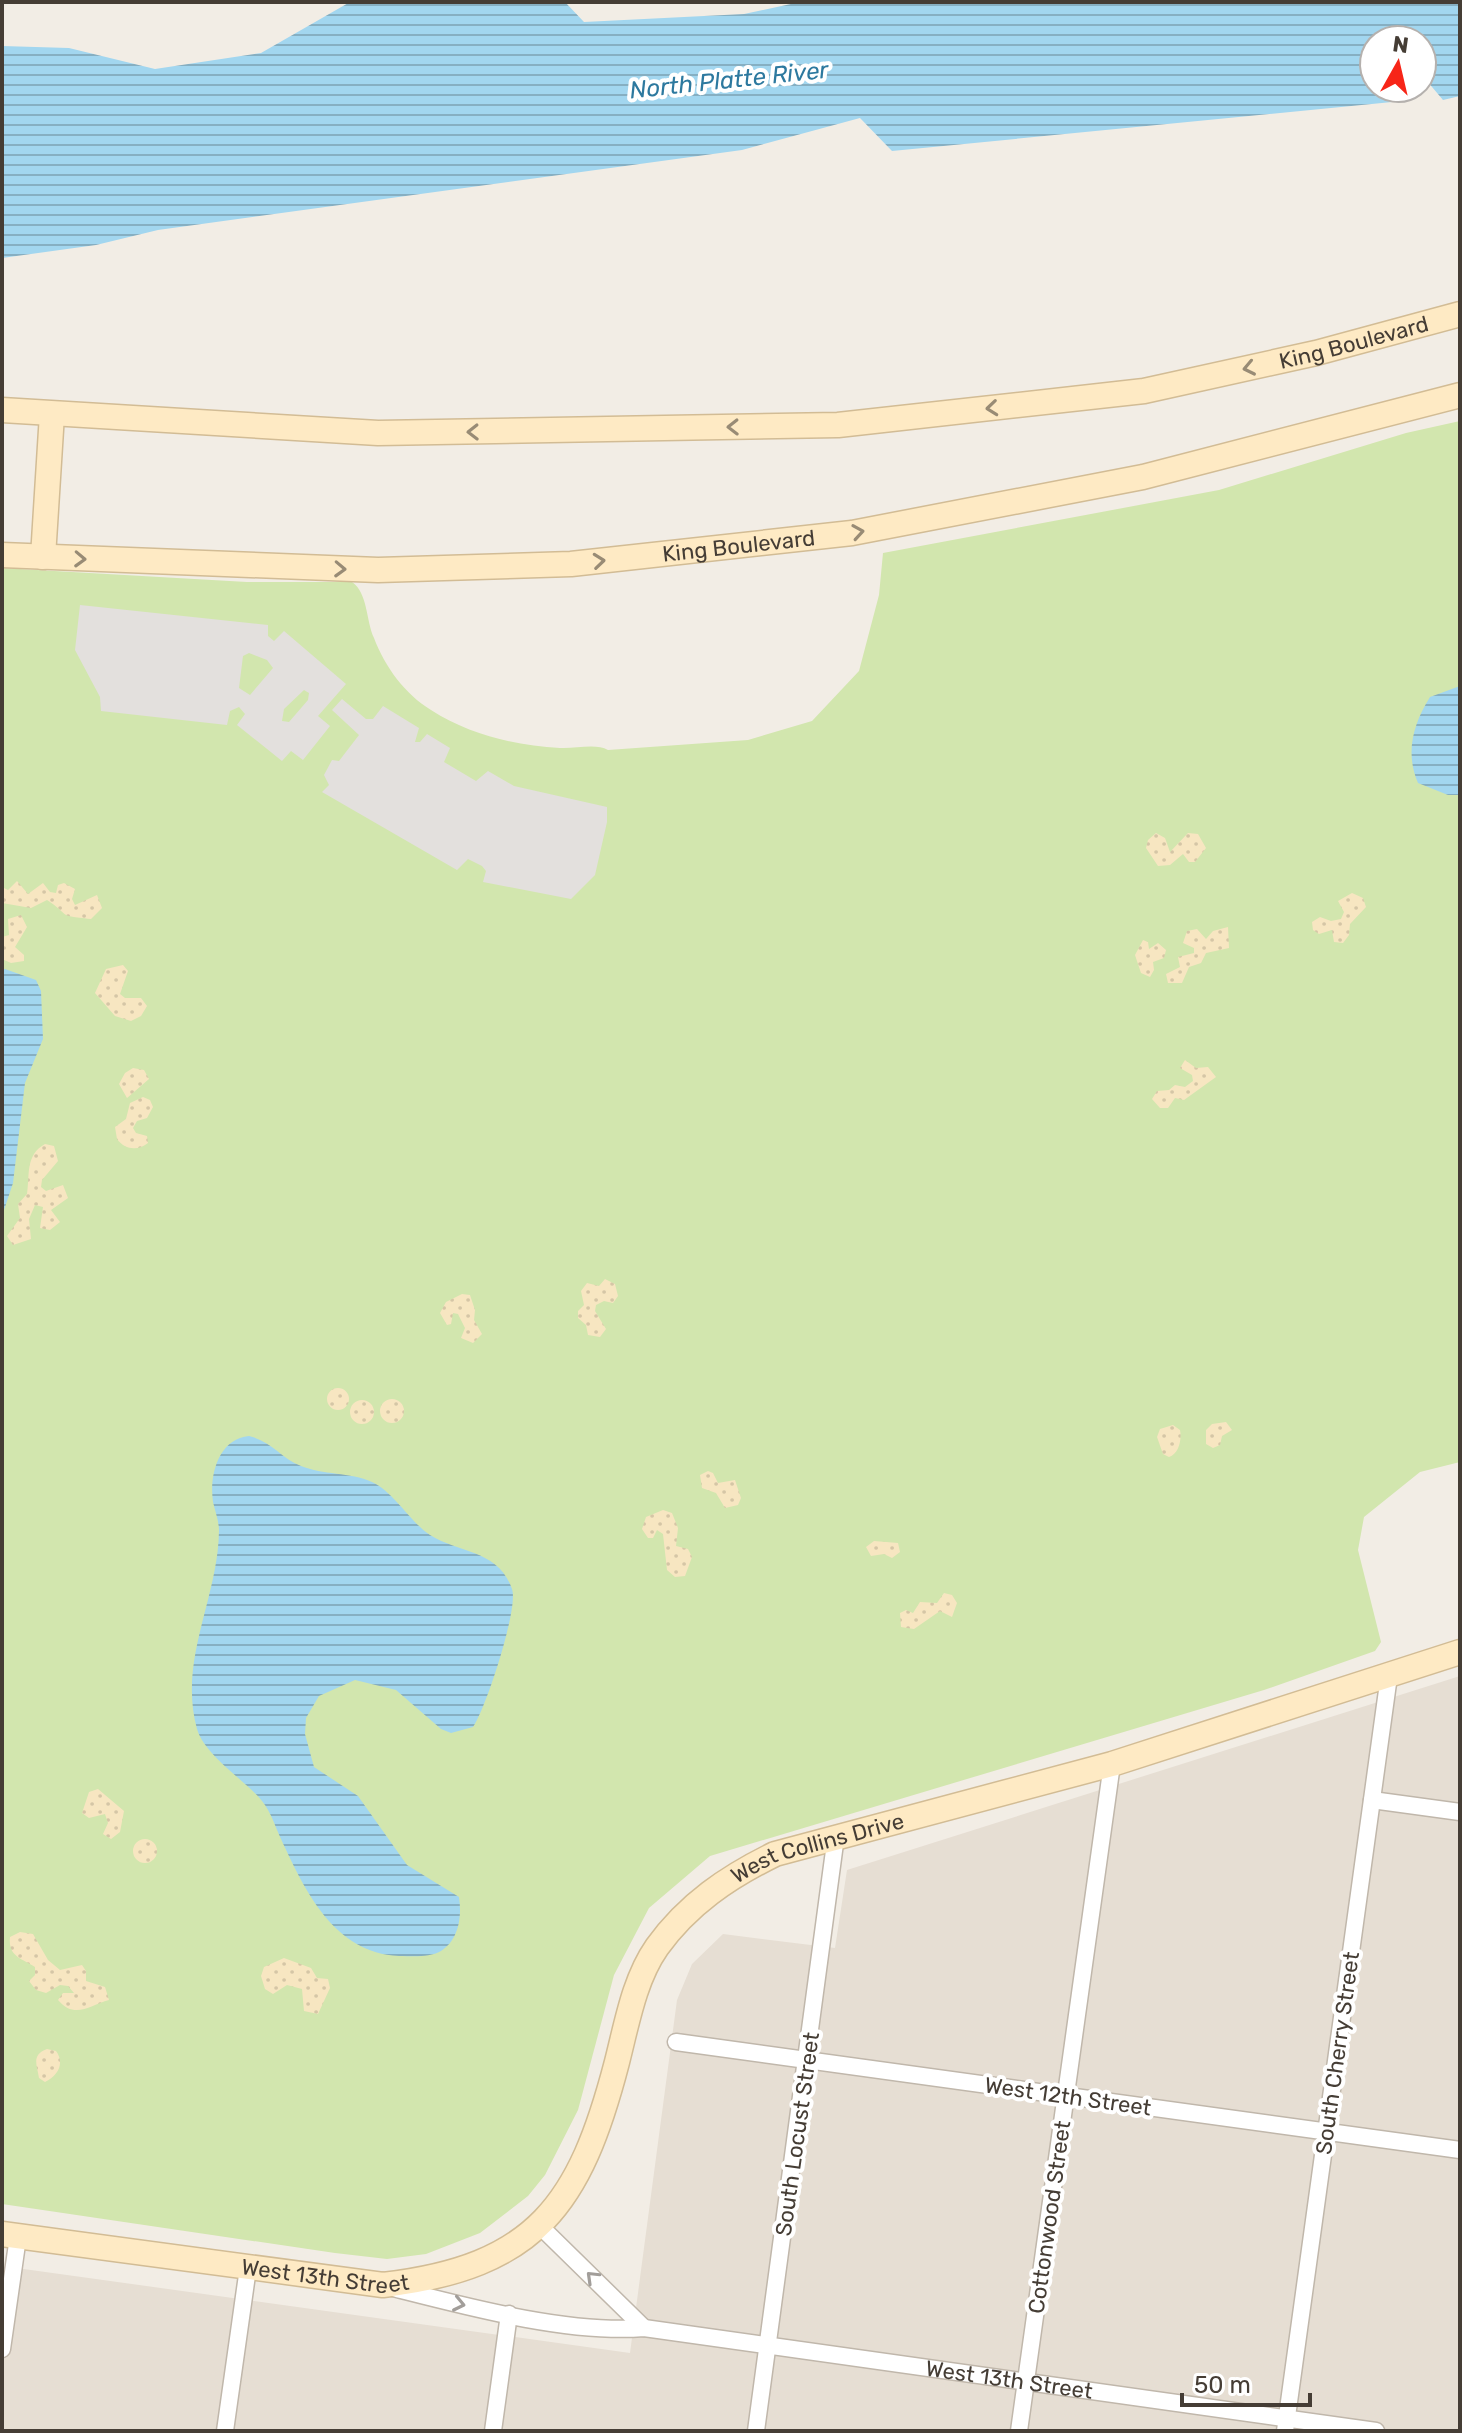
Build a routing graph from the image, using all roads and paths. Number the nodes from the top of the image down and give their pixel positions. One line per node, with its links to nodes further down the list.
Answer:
1 (1460, 314): 4 (street, King Boulevard, one-way to 4)
2 (1460, 395): 6 (street, King Boulevard, one-way to 2)
3 (2, 410): 4 (street, King Boulevard)
4 (52, 414): 6 (street)
5 (2, 555): 6 (street, King Boulevard)
6 (43, 557)
7 (1460, 1652): 8 (street, West Collins Drive)
8 (1389, 1676): 9 (street, West Collins Drive); 10 (street, South Cherry Street)
9 (1112, 1764): 12 (street, West Collins Drive); 15 (street, Cottonwood Street)
10 (1372, 1800): 11 (street); 16 (street, South Cherry Street)
11 (1460, 1812)
12 (836, 1836): 14 (street, South Locust Street); 18 (street, West Collins Drive)
13 (676, 2042): 14 (street, West 12th Street)
14 (807, 2060): 15 (street, West 12th Street); 24 (street, South Locust Street)
15 (1066, 2095): 16 (street, West 12th Street); 26 (street, Cottonwood Street)
16 (1326, 2131): 17 (street, West 12th Street); 27 (street, South Cherry Street)
17 (1460, 2150)
18 (540, 2226): 21 (street, West Collins Drive); 23 (street, one-way to 18)
19 (10, 2236): 20 (street, West 13th Street); 25 (street)
20 (248, 2268): 21 (street, West 13th Street); 28 (street)
21 (383, 2285): 22 (street, West 13th Street, one-way to 22)
22 (509, 2314): 23 (street, West 13th Street); 29 (street)
23 (644, 2328): 24 (street, West 13th Street)
24 (768, 2347): 26 (street, West 13th Street); 30 (street, South Locust Street)
25 (2, 2349)
26 (1026, 2382): 27 (street, West 13th Street); 31 (street, Cottonwood Street)
27 (1286, 2425): 32 (street, West 13th Street)
28 (225, 2431)
29 (493, 2431)
30 (756, 2431)
31 (1019, 2431)
32 (1376, 2431)

